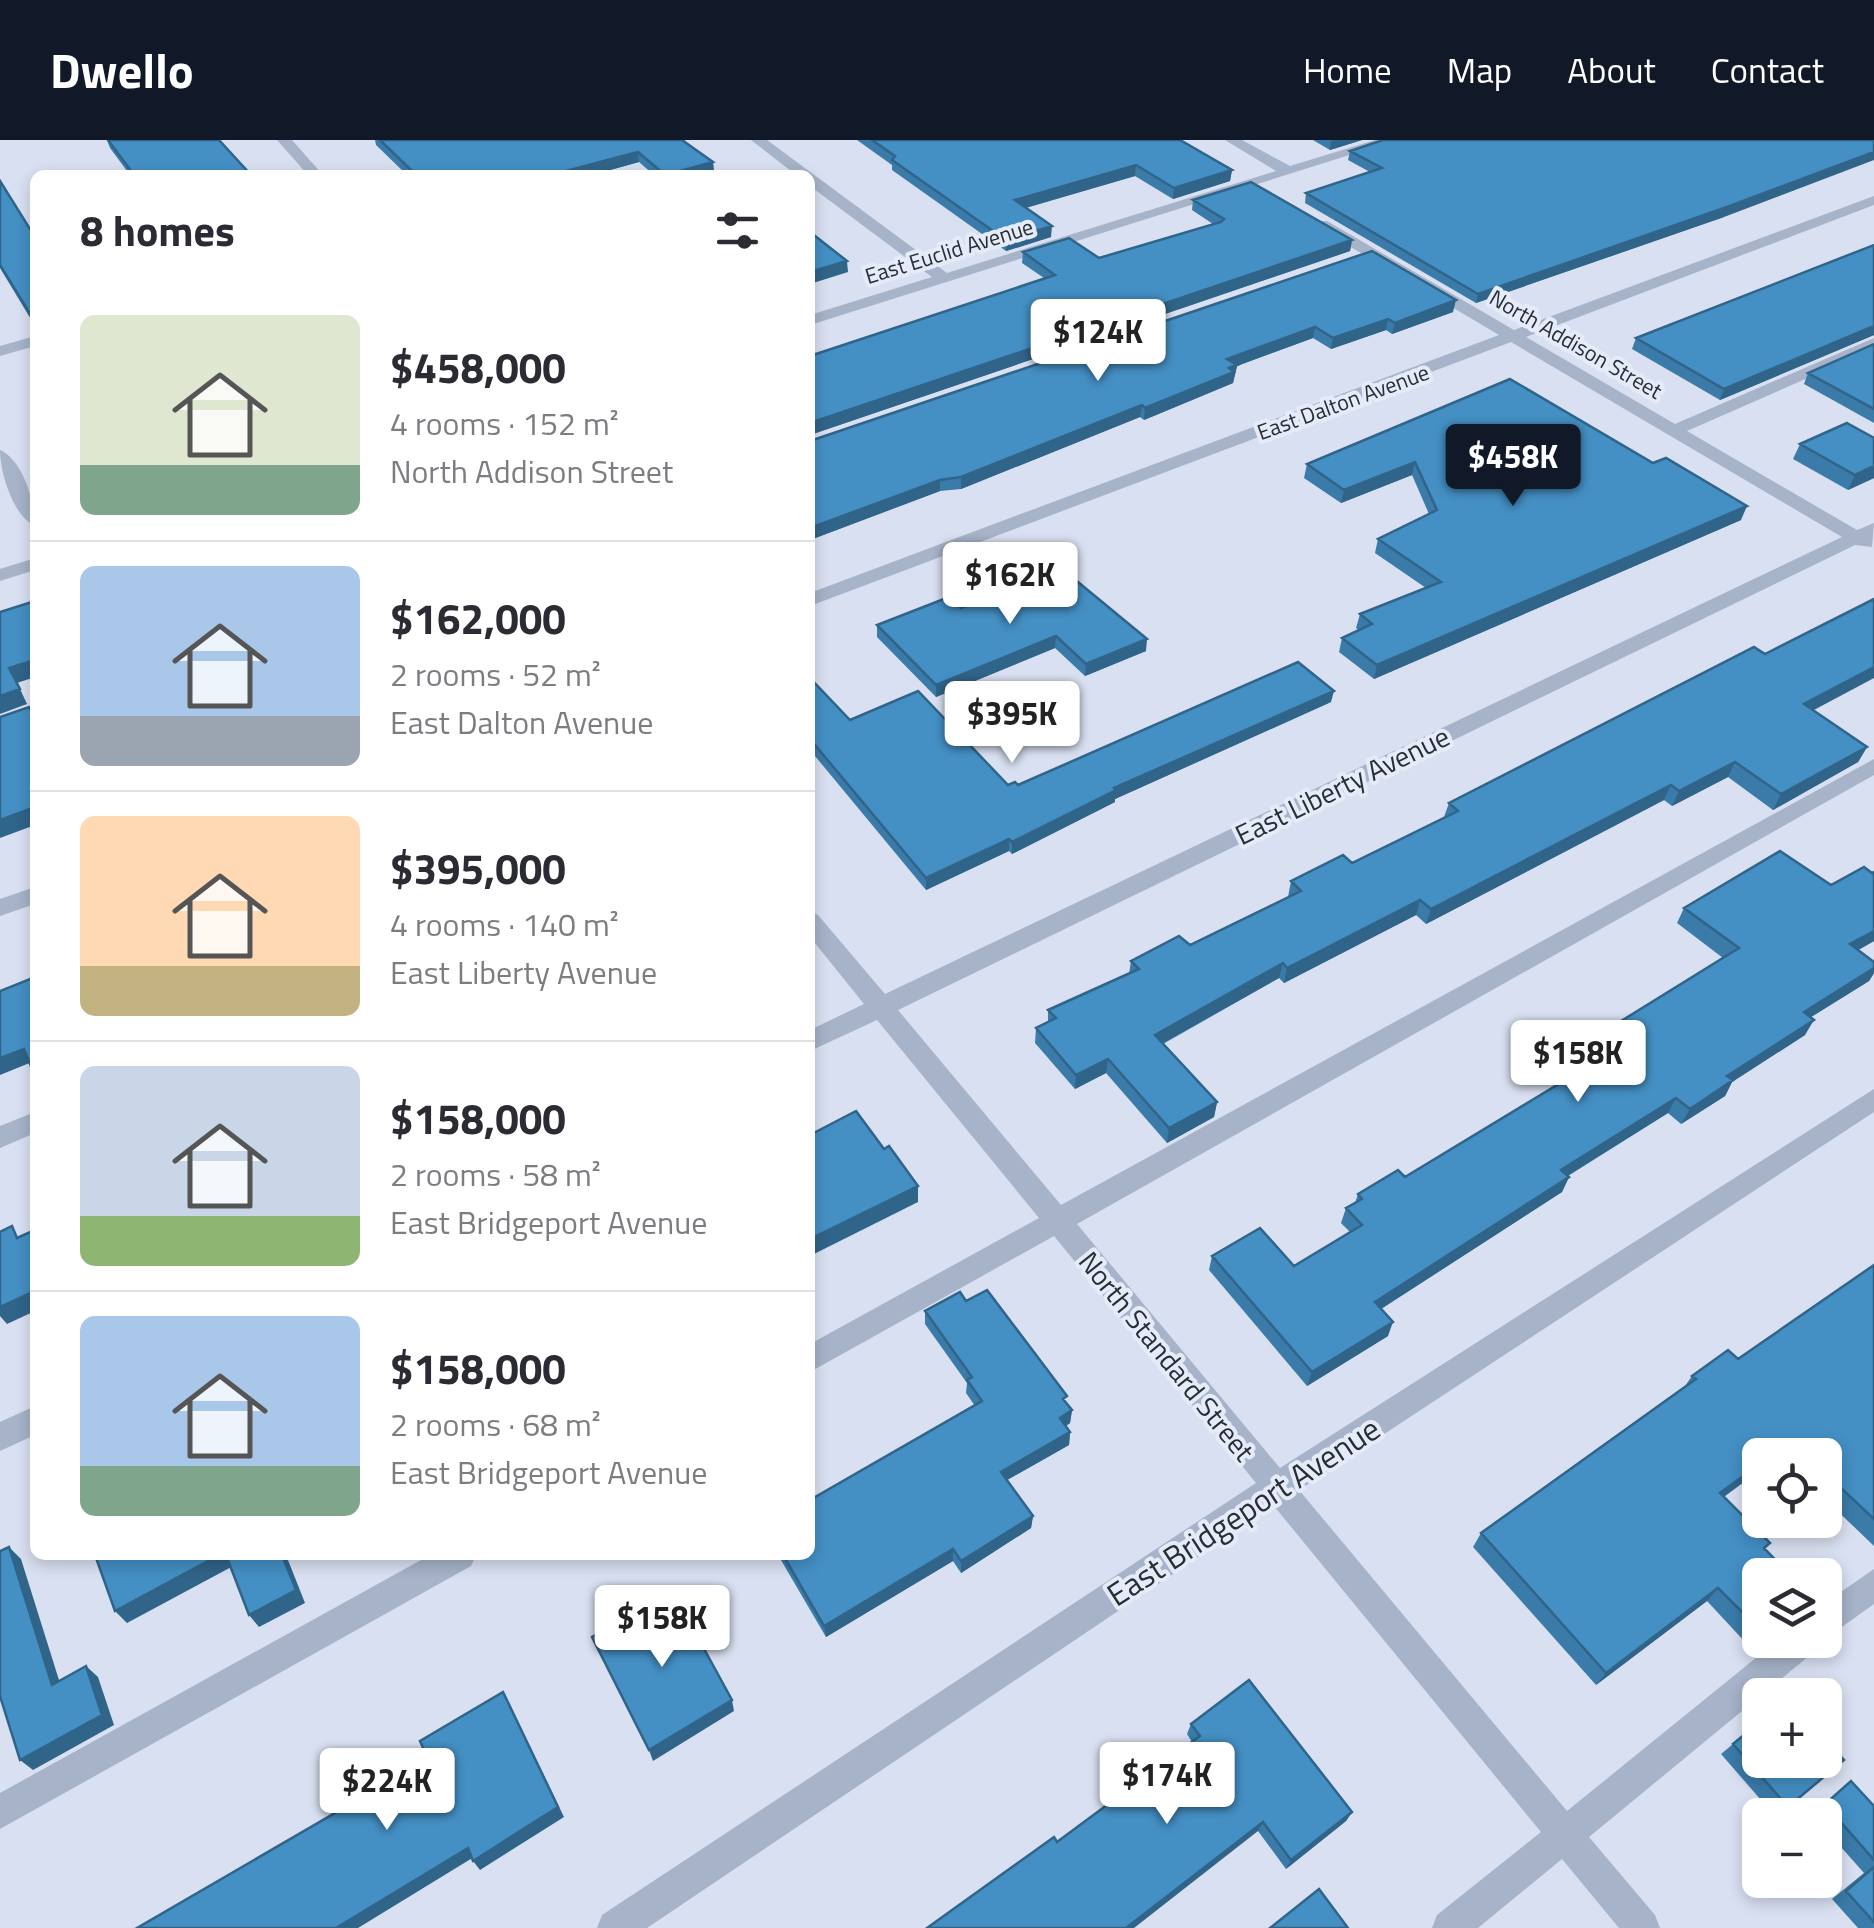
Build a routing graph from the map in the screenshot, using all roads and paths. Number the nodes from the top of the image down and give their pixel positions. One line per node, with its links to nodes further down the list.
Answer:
1 (284, 140): 5 (street)
2 (758, 140): 6 (street)
3 (1232, 140): 7 (street)
4 (1390, 140): 7 (street, East Euclid Avenue)
5 (311, 170)
6 (799, 170)
7 (1288, 172): 9 (street, East Euclid Avenue)
8 (815, 182): 15 (street)
9 (1253, 183): 10 (street); 15 (street, East Euclid Avenue)
10 (1270, 193)
11 (1874, 200): 17 (street, East Dalton Avenue)
12 (1304, 213): 13 (street, North Addison Street)
13 (1371, 253): 14 (street); 17 (street, North Addison Street)
14 (1352, 260)
15 (944, 278): 16 (street, East Euclid Avenue)
16 (815, 318)
17 (1516, 338): 21 (street, North Addison Street); 27 (street, East Dalton Avenue)
18 (30, 342): 20 (street)
19 (1874, 343): 21 (street)
20 (0, 350)
21 (1673, 430): 24 (street, North Addison Street)
22 (0, 455): 23 (street)
23 (30, 511)
24 (1868, 539): 34 (street, East Liberty Avenue)
25 (30, 566): 26 (street)
26 (0, 575)
27 (815, 598)
28 (30, 714): 29 (street)
29 (0, 724)
30 (1874, 766): 39 (street)
31 (30, 897): 32 (street)
32 (0, 908)
33 (815, 926): 34 (street, North Standard Street)
34 (880, 1007): 35 (street, East Liberty Avenue); 39 (street, North Standard Street)
35 (815, 1039)
36 (1874, 1099): 43 (street, East Bridgeport Avenue)
37 (30, 1124): 38 (street)
38 (0, 1137)
39 (1056, 1222): 40 (street); 43 (street, North Standard Street)
40 (815, 1357)
41 (30, 1422): 42 (street)
42 (0, 1437)
43 (1275, 1488): 49 (street, North Standard Street); 50 (street, East Bridgeport Avenue)
44 (451, 1560): 48 (street)
45 (1874, 1584): 46 (street)
46 (1842, 1609)
47 (1782, 1658): 49 (street)
48 (0, 1812)
49 (1564, 1834): 51 (street); 52 (street, North Standard Street)
50 (615, 1928)
51 (1450, 1928)
52 (1642, 1928)

